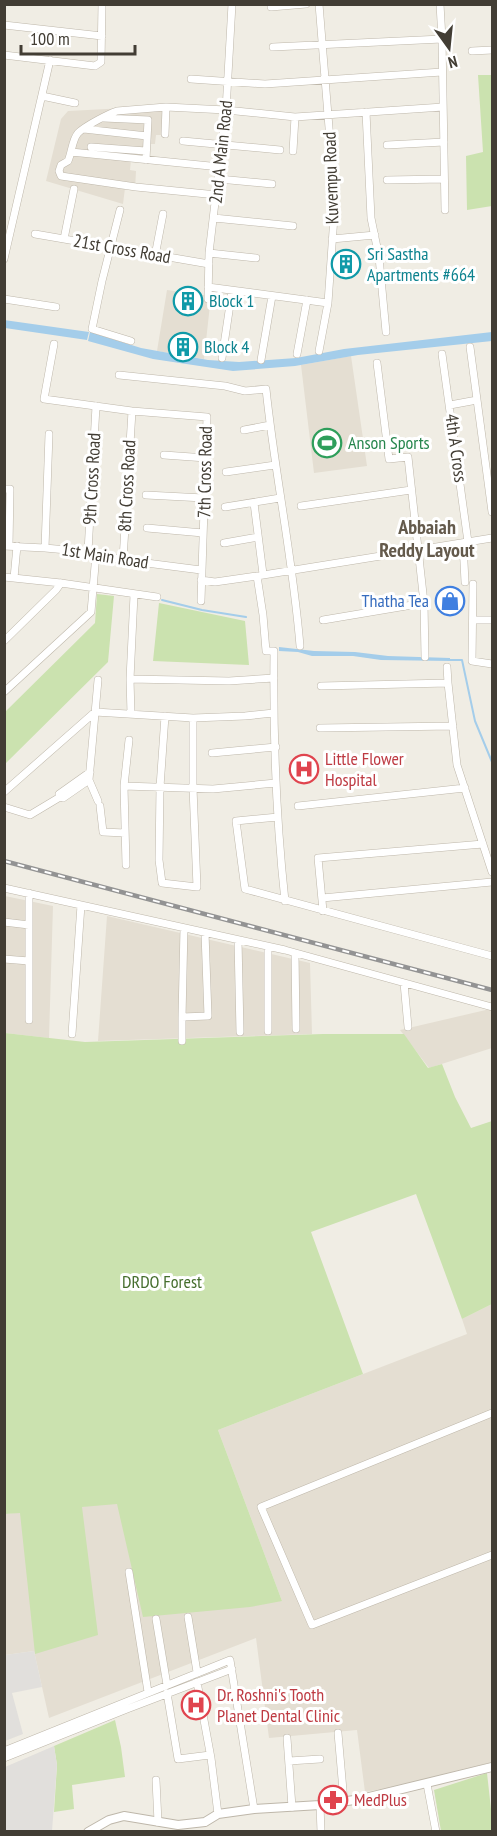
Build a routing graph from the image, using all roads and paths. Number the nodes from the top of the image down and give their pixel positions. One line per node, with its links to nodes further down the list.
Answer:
1 (102, 4): 8 (street)
2 (231, 4): 19 (street, 2nd A Main Road)
3 (306, 4): 6 (street)
4 (319, 4): 10 (street, Kuvempu Road)
5 (440, 4): 9 (street)
6 (272, 7)
7 (4, 25): 8 (street)
8 (102, 36): 15 (street)
9 (442, 39): 10 (street); 16 (street)
10 (322, 44): 11 (street); 18 (street, Kuvempu Road)
11 (273, 47)
12 (492, 50): 13 (street)
13 (472, 51)
14 (5, 57): 15 (street)
15 (50, 60): 20 (street)
16 (442, 72): 18 (street); 23 (street)
17 (191, 79): 19 (street)
18 (325, 79): 19 (street); 26 (street, Kuvempu Road)
19 (228, 82): 24 (street, 2nd A Main Road)
20 (42, 96): 21 (street); 62 (street)
21 (75, 103)
22 (166, 107): 24 (street); 28 (street); 30 (street)
23 (443, 107): 25 (street); 33 (street)
24 (226, 110): 27 (street); 34 (street, 2nd A Main Road)
25 (366, 112): 26 (street); 55 (street)
26 (328, 114): 27 (street); 57 (street, Kuvempu Road)
27 (295, 117): 39 (street)
28 (102, 118): 29 (street); 31 (street)
29 (84, 129): 31 (street); 40 (street)
30 (165, 134)
31 (147, 136): 38 (street)
32 (183, 141): 34 (street)
33 (444, 142): 35 (street); 43 (street)
34 (223, 145): 37 (street); 42 (street, 2nd A Main Road)
35 (387, 145)
36 (91, 147): 38 (street)
37 (280, 150)
38 (146, 151): 41 (street)
39 (293, 151)
40 (71, 152): 41 (street); 48 (street)
41 (148, 160): 42 (street)
42 (220, 167): 44 (street, 2nd A Main Road)
43 (444, 178): 45 (street); 50 (street)
44 (219, 179): 46 (street); 48 (street, 2nd A Main Road)
45 (387, 180)
46 (272, 184)
47 (74, 189): 56 (street)
48 (217, 195): 52 (street, 2nd A Main Road)
49 (120, 210): 58 (street)
50 (446, 210)
51 (163, 214): 60 (street)
52 (214, 218): 53 (street); 59 (street, 2nd A Main Road)
53 (292, 226)
54 (35, 234): 56 (street, 21st Cross Road)
55 (375, 235): 57 (street); 72 (street)
56 (64, 239): 58 (street, 21st Cross Road)
57 (332, 239): 70 (street, Kuvempu Road)
58 (111, 247): 60 (street, 21st Cross Road); 73 (street)
59 (209, 254): 61 (street); 63 (street, 2nd A Main Road)
60 (154, 256): 63 (street, 21st Cross Road)
61 (256, 258)
62 (4, 259)
63 (209, 264): 64 (street, 2nd A Main Road)
64 (208, 287): 65 (street); 67 (street, 2nd A Main Road)
65 (232, 291): 66 (street); 79 (street)
66 (272, 296): 69 (street); 80 (street)
67 (208, 298)
68 (4, 299): 71 (street)
69 (307, 300): 70 (street); 77 (street)
70 (328, 303): 76 (street, Kuvempu Road)
71 (56, 307)
72 (386, 332)
73 (131, 341)
74 (54, 344): 85 (street, 7th Cross Road)
75 (470, 347): 83 (street)
76 (319, 351)
77 (297, 354)
78 (442, 354): 84 (street, 4th A Cross)
79 (222, 358)
80 (261, 360)
81 (377, 363): 97 (street)
82 (119, 375): 89 (street)
83 (477, 400): 84 (street); 104 (street)
84 (450, 405): 109 (street, 4th A Cross)
85 (96, 406): 87 (street, 7th Cross Road); 114 (street, 9th Cross Road)
86 (207, 407): 88 (street)
87 (132, 411): 88 (street, 7th Cross Road); 116 (street, 8th Cross Road)
88 (207, 417): 93 (street, 7th Cross Road)
89 (270, 425): 90 (street); 94 (street)
90 (244, 430)
91 (49, 434): 112 (street)
92 (164, 455): 93 (street)
93 (206, 458): 99 (street, 7th Cross Road)
94 (275, 465): 95 (street); 100 (street)
95 (226, 472)
96 (7, 489): 111 (street)
97 (411, 490): 102 (street); 113 (street)
98 (146, 495): 99 (street)
99 (204, 498): 106 (street, 7th Cross Road)
100 (280, 498): 101 (street); 117 (street)
101 (254, 503): 103 (street); 107 (street)
102 (301, 506)
103 (225, 507)
104 (492, 512)
105 (147, 528): 106 (street)
106 (203, 533): 118 (street, 7th Cross Road)
107 (258, 537): 110 (street); 119 (street)
108 (492, 538): 109 (street)
109 (465, 542): 113 (street); 123 (street, 4th A Cross)
110 (224, 543)
111 (10, 546): 112 (street, 1st Main Road); 121 (street)
112 (45, 548): 114 (street, 1st Main Road)
113 (418, 550): 117 (street); 130 (street)
114 (88, 552): 115 (street, 1st Main Road)
115 (96, 554): 116 (street, 1st Main Road); 126 (street)
116 (123, 560): 118 (street, 1st Main Road)
117 (292, 569): 119 (street); 135 (street)
118 (201, 570): 122 (street, 7th Cross Road)
119 (260, 575): 122 (street); 139 (street)
120 (4, 577): 121 (street)
121 (14, 578): 124 (street)
122 (201, 580): 129 (street, 7th Cross Road)
123 (465, 582)
124 (60, 583): 126 (street); 134 (street)
125 (473, 584): 132 (street)
126 (94, 588): 127 (street); 144 (street)
127 (134, 595): 128 (street); 140 (street)
128 (157, 597)
129 (201, 601)
130 (424, 603): 131 (street); 136 (street)
131 (323, 620)
132 (473, 620): 133 (street); 137 (street)
133 (492, 620)
134 (4, 641)
135 (300, 646)
136 (425, 657)
137 (492, 664)
138 (447, 667): 142 (street)
139 (274, 678): 140 (street); 146 (street)
140 (130, 679): 147 (street)
141 (98, 680): 145 (street)
142 (448, 683): 143 (street); 150 (street)
143 (321, 686)
144 (4, 692)
145 (94, 712): 147 (street); 155 (street); 161 (street)
146 (274, 713): 149 (street); 153 (street)
147 (131, 714): 148 (street)
148 (165, 716): 149 (street); 158 (street)
149 (193, 718): 159 (street)
150 (453, 726): 151 (street); 160 (street)
151 (320, 728)
152 (129, 740): 157 (street)
153 (276, 747): 154 (street); 156 (street)
154 (212, 753)
155 (90, 776): 163 (street); 165 (street)
156 (276, 783): 159 (street); 164 (street)
157 (124, 786): 158 (street); 165 (street)
158 (160, 787): 159 (street); 159 (street)
159 (193, 788)
160 (465, 788): 162 (street); 166 (street)
161 (4, 792)
162 (298, 806)
163 (4, 807)
164 (278, 817): 173 (street); 173 (street)
165 (125, 833): 167 (street)
166 (483, 844): 168 (street); 172 (street)
167 (126, 865)
168 (492, 872)
169 (492, 882): 172 (street)
170 (4, 888): 171 (street)
171 (29, 893): 174 (street); 177 (street)
172 (322, 898): 175 (street)
173 (285, 901): 175 (street)
174 (81, 905): 178 (street); 194 (street)
175 (323, 911): 183 (street)
176 (4, 922): 177 (street)
177 (29, 925): 185 (street)
178 (184, 928): 179 (street); 188 (street)
179 (205, 933): 180 (street); 188 (street)
180 (238, 940): 181 (street); 193 (street)
181 (268, 947): 182 (street); 192 (street)
182 (295, 953): 186 (street); 191 (street)
183 (492, 956)
184 (4, 959): 185 (street)
185 (29, 961): 189 (street)
186 (404, 983): 187 (street); 190 (street)
187 (492, 1007)
188 (182, 1017): 195 (street)
189 (29, 1020)
190 (408, 1027)
191 (296, 1029)
192 (268, 1031)
193 (240, 1032)
194 (72, 1034)
195 (182, 1041)
196 (492, 1413): 197 (street)
197 (492, 1555)
198 (129, 1572): 205 (street)
199 (188, 1617): 202 (street)
200 (156, 1619): 204 (street)
201 (232, 1669): 202 (street); 203 (street); 221 (street)
202 (197, 1672): 204 (street)
203 (197, 1682): 206 (street); 211 (street)
204 (167, 1685): 205 (street)
205 (148, 1692): 207 (street)
206 (167, 1693): 207 (street); 211 (street)
207 (106, 1713): 210 (street); 212 (street)
208 (338, 1733): 218 (street)
209 (288, 1738): 214 (street)
210 (4, 1751)
211 (210, 1755): 222 (street)
212 (4, 1758)
213 (320, 1759): 214 (street)
214 (289, 1761): 220 (street)
215 (492, 1767): 217 (street)
216 (156, 1780): 223 (street)
217 (427, 1784): 218 (street); 228 (street)
218 (344, 1802): 219 (street)
219 (320, 1805): 220 (street); 227 (street)
220 (292, 1807): 221 (street)
221 (254, 1809): 222 (street)
222 (218, 1814): 224 (street)
223 (158, 1822): 225 (street); 226 (street)
224 (198, 1827): 225 (street)
225 (178, 1828)
226 (88, 1832)
227 (321, 1832)
228 (436, 1832)

